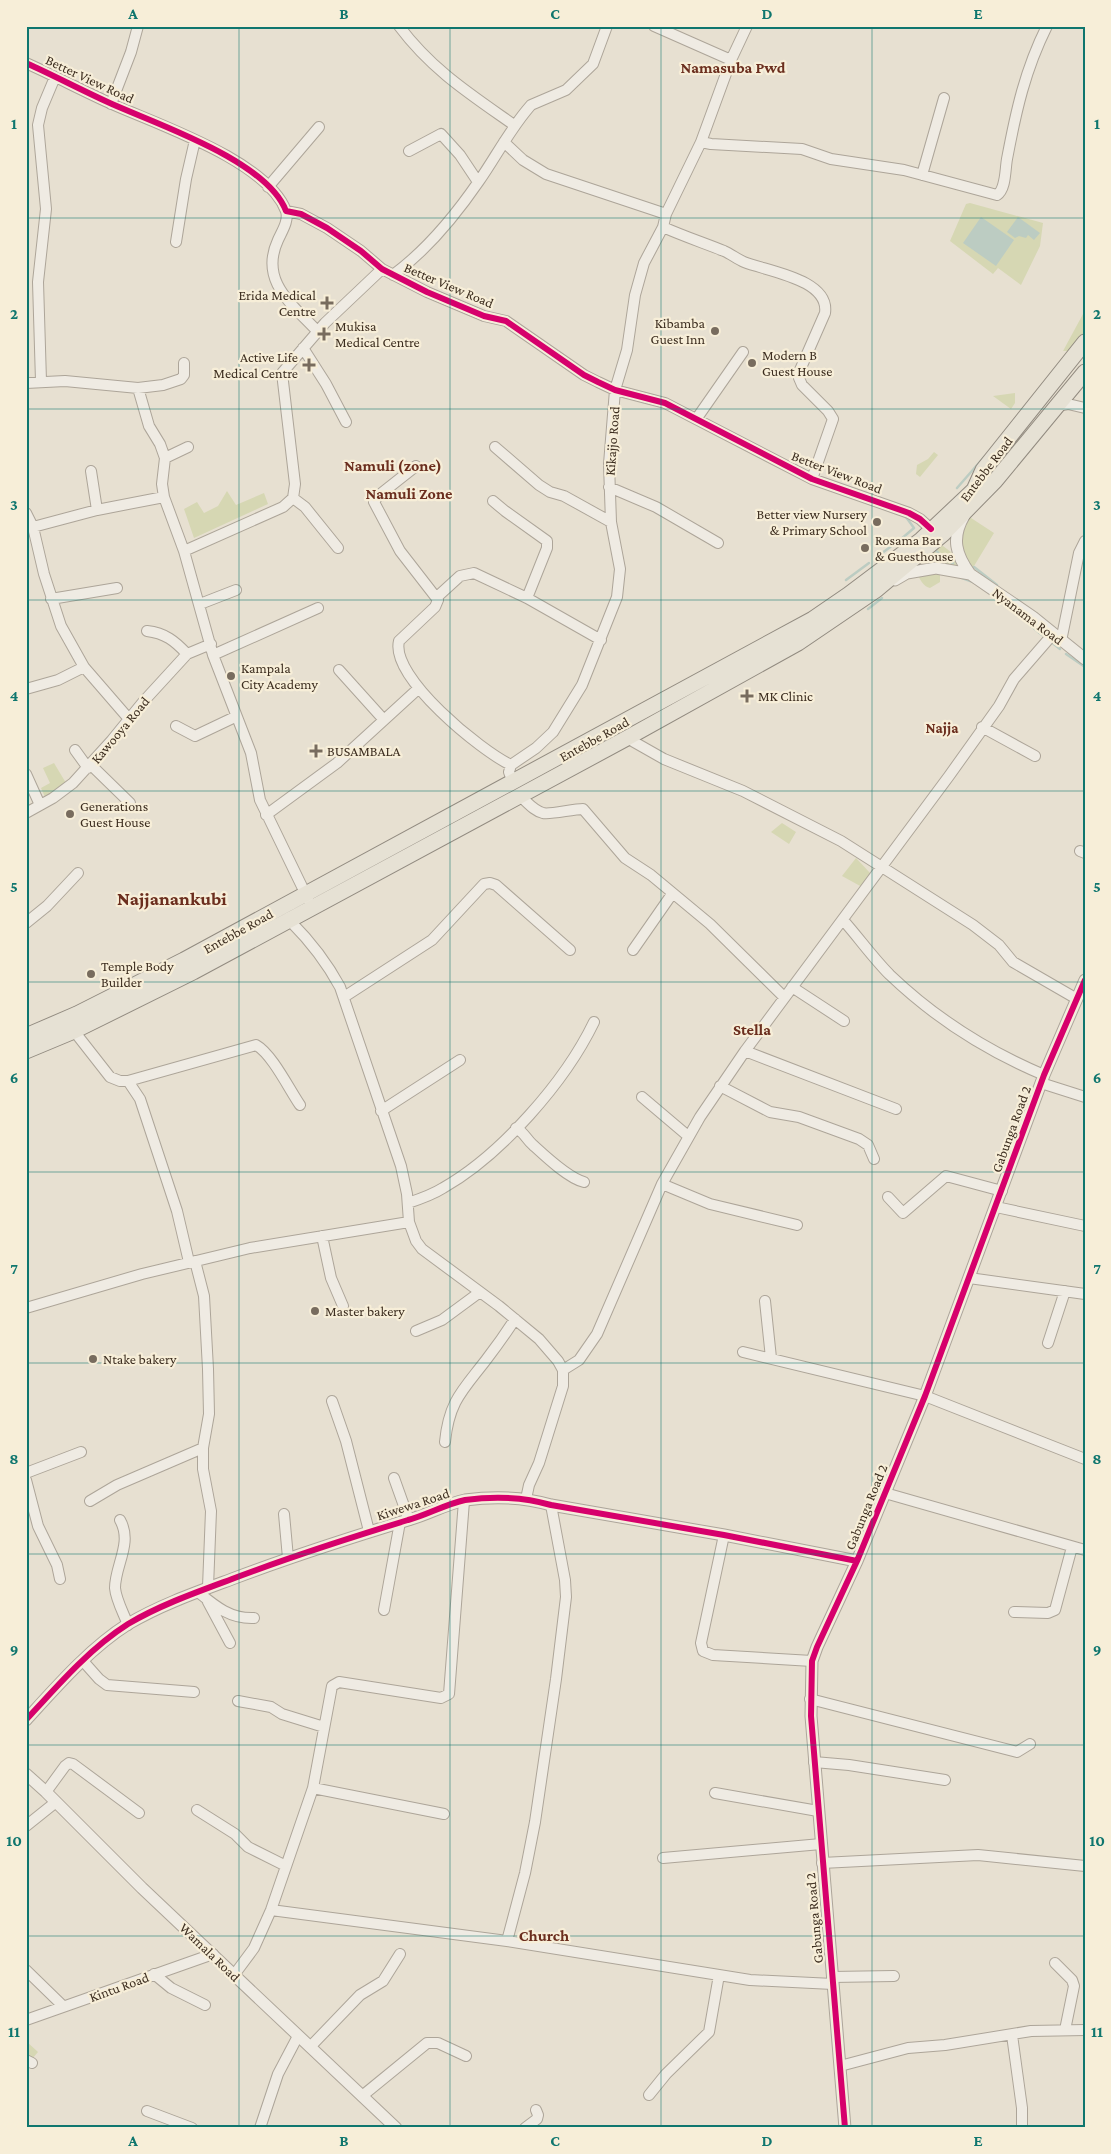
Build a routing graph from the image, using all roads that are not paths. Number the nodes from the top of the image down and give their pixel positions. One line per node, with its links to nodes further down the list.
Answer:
1 (138, 26): 11 (street)
2 (399, 26): 12 (street)
3 (607, 26): 12 (street)
4 (654, 26): 7 (street)
5 (746, 26): 7 (street, Kikajjo Road)
6 (1047, 26): 18 (street)
7 (731, 60): 16 (street, Kikajjo Road)
8 (26, 62): 9 (street, Better View Road)
9 (55, 77): 11 (street, Better View Road); 33 (street)
10 (944, 98): 18 (street)
11 (111, 104): 14 (street, Better View Road)
12 (514, 125): 15 (street)
13 (319, 127): 20 (street)
14 (195, 140): 20 (street, Better View Road); 24 (street)
15 (504, 142): 19 (street); 22 (street)
16 (701, 142): 18 (street); 22 (street, Kikajjo Road)
17 (409, 151): 19 (street)
18 (922, 175)
19 (478, 182): 26 (street)
20 (268, 187): 21 (street, Better View Road)
21 (286, 211): 25 (street, Better View Road); 27 (street)
22 (666, 214): 23 (street, Kikajjo Road)
23 (663, 227): 36 (street, Kikajjo Road); 46 (street)
24 (176, 242)
25 (382, 269): 26 (street, Better View Road); 27 (street)
26 (393, 275): 36 (street, Better View Road)
27 (316, 331): 29 (street)
28 (1085, 342): 56 (main road, Entebbe Road)
29 (302, 348): 40 (street); 49 (street)
30 (743, 352): 39 (street)
31 (184, 363): 35 (street)
32 (1085, 372): 37 (main road, Entebbe Road)
33 (41, 381): 34 (street); 35 (street)
34 (26, 383)
35 (138, 388): 43 (street)
36 (616, 390): 39 (street, Better View Road); 47 (street, Kikajjo Road)
37 (1057, 406): 38 (street); 51 (main road, Entebbe Road)
38 (1084, 408)
39 (697, 418): 46 (street, Better View Road)
40 (346, 422)
41 (188, 447): 43 (street)
42 (495, 447): 54 (street)
43 (165, 458): 48 (street)
44 (416, 466): 65 (street)
45 (91, 471): 52 (street)
46 (812, 479): 56 (street, Better View Road)
47 (609, 487): 54 (street, Kikajjo Road); 58 (street)
48 (164, 497): 52 (street); 60 (street)
49 (293, 498): 59 (street); 60 (street)
50 (493, 501): 66 (street)
51 (968, 509): 61 (street, Nyanama Road); 64 (main road, Entebbe Road)
52 (97, 510): 55 (street)
53 (26, 513): 55 (street)
54 (611, 522): 72 (street, Kikajjo Road)
55 (32, 527): 67 (street)
56 (931, 529): 92 (main road, Entebbe Road)
57 (1085, 541): 71 (street)
58 (718, 543)
59 (338, 548)
60 (184, 551): 68 (street)
61 (970, 574): 64 (street, Nyanama Road); 71 (street, Nyanama Road)
62 (117, 588): 67 (street)
63 (236, 590): 68 (street)
64 (876, 590): 86 (main road, Entebbe Road)
65 (437, 597): 66 (street); 79 (street)
66 (527, 598): 72 (street)
67 (51, 599): 77 (street)
68 (200, 604): 73 (street)
69 (318, 608): 75 (street)
70 (147, 630): 74 (street)
71 (1057, 637): 76 (street, Nyanama Road); 85 (street)
72 (601, 640): 89 (street, Kikajjo Road)
73 (211, 644): 74 (street, Kawooya Road); 75 (street)
74 (187, 654): 82 (street, Kawooya Road)
75 (214, 655): 81 (street)
76 (1085, 659)
77 (84, 667): 80 (street); 82 (street)
78 (339, 670): 83 (street)
79 (419, 688): 83 (street); 89 (street)
80 (26, 689)
81 (235, 717): 84 (street); 96 (street)
82 (129, 719): 90 (street, Kawooya Road)
83 (384, 720): 96 (street)
84 (176, 726)
85 (982, 728): 88 (street); 97 (street)
86 (627, 738): 92 (main road, Entebbe Road); 97 (street)
87 (75, 750): 90 (street)
88 (1035, 756)
89 (515, 762): 92 (street)
90 (89, 766): 93 (street); 94 (street, Kawooya Road)
91 (26, 774): 94 (street)
92 (516, 790): 99 (main road, Entebbe Road); 100 (street); 101 (main road, Entebbe Road)
93 (130, 803)
94 (40, 805): 95 (street, Kawooya Road)
95 (26, 813)
96 (266, 815): 99 (street)
97 (883, 867): 103 (street); 112 (street)
98 (78, 873): 104 (street)
99 (305, 893): 101 (street); 102 (main road, Entebbe Road)
100 (672, 894): 107 (street); 111 (street)
101 (312, 908): 105 (main road, Entebbe Road)
102 (276, 909): 105 (street); 116 (main road, Entebbe Road)
103 (843, 920): 109 (street); 120 (street)
104 (26, 923)
105 (285, 923): 110 (street); 115 (main road, Entebbe Road)
106 (570, 950): 110 (street)
107 (633, 950)
108 (1085, 980): 112 (street, Gabunga Road 2)
109 (792, 987): 111 (street); 113 (street)
110 (344, 997): 127 (street)
111 (784, 997): 118 (street)
112 (1077, 999): 120 (street, Gabunga Road 2)
113 (844, 1021)
114 (594, 1022): 128 (street)
115 (74, 1031): 117 (main road, Entebbe Road); 121 (street)
116 (26, 1036)
117 (26, 1050)
118 (745, 1051): 122 (street); 126 (street)
119 (460, 1060): 127 (street)
120 (1042, 1079): 123 (street); 133 (street, Gabunga Road 2)
121 (128, 1081): 125 (street); 141 (street)
122 (720, 1086): 129 (street); 130 (street)
123 (1085, 1096)
124 (642, 1097): 129 (street)
125 (300, 1105)
126 (896, 1109)
127 (382, 1111): 135 (street)
128 (516, 1128): 131 (street); 135 (street)
129 (688, 1136): 132 (street)
130 (874, 1160)
131 (584, 1182)
132 (662, 1184): 138 (street); 154 (street)
133 (1002, 1191): 134 (street); 136 (street, Gabunga Road 2)
134 (888, 1197)
135 (408, 1203): 137 (street)
136 (996, 1207): 139 (street); 142 (street, Gabunga Road 2)
137 (408, 1222): 140 (street); 144 (street)
138 (797, 1225)
139 (1085, 1226)
140 (322, 1236): 141 (street); 147 (street)
141 (192, 1262): 148 (street); 158 (street)
142 (969, 1278): 143 (street); 155 (street, Gabunga Road 2)
143 (1065, 1291): 145 (street); 151 (street)
144 (480, 1292): 149 (street); 150 (street)
145 (1085, 1294)
146 (764, 1301): 153 (street)
147 (343, 1306)
148 (26, 1308)
149 (515, 1319): 154 (street); 157 (street)
150 (416, 1331)
151 (1048, 1343)
152 (743, 1352): 153 (street)
153 (771, 1358): 155 (street)
154 (562, 1370): 165 (street)
155 (925, 1396): 160 (street); 164 (street, Gabunga Road 2)
156 (332, 1401): 172 (street)
157 (445, 1442)
158 (203, 1448): 167 (street); 179 (street)
159 (81, 1452): 161 (street)
160 (1085, 1459)
161 (26, 1473)
162 (394, 1478): 171 (street)
163 (26, 1480): 178 (street)
164 (885, 1493): 174 (street); 177 (street, Gabunga Road 2)
165 (526, 1499): 166 (street, Kiwewa Road); 168 (street, Kiwewa Road)
166 (464, 1500): 171 (street, Kiwewa Road); 191 (street)
167 (90, 1501)
168 (551, 1505): 173 (street, Kiwewa Road); 211 (street)
169 (284, 1514): 176 (street)
170 (120, 1520): 183 (street)
171 (404, 1521): 172 (street, Kiwewa Road); 180 (street)
172 (369, 1531): 176 (street, Kiwewa Road)
173 (724, 1535): 177 (street, Kiwewa Road); 185 (street)
174 (1072, 1547): 175 (street); 181 (street)
175 (1085, 1550)
176 (288, 1558): 179 (street, Kiwewa Road)
177 (857, 1561): 185 (street, Gabunga Road 2)
178 (60, 1579)
179 (204, 1593): 182 (street); 183 (street, Kiwewa Road); 184 (street)
180 (384, 1610)
181 (1014, 1612)
182 (254, 1618)
183 (128, 1625): 186 (street, Kiwewa Road)
184 (230, 1643)
185 (812, 1661): 188 (street, Gabunga Road 2)
186 (83, 1662): 187 (street); 190 (street, Kiwewa Road)
187 (194, 1692)
188 (810, 1699): 192 (street); 193 (street, Gabunga Road 2)
189 (238, 1701): 191 (street)
190 (26, 1720)
191 (324, 1727): 196 (street)
192 (1030, 1744)
193 (814, 1762): 195 (street); 201 (street, Gabunga Road 2)
194 (26, 1774): 197 (street, Wamala Road)
195 (945, 1780)
196 (312, 1788): 203 (street); 208 (street)
197 (46, 1792): 199 (street, Wamala Road); 202 (street)
198 (715, 1793): 201 (street)
199 (56, 1802): 204 (street); 212 (street, Wamala Road)
200 (198, 1810): 208 (street)
201 (818, 1812): 205 (street, Gabunga Road 2)
202 (139, 1813)
203 (444, 1814)
204 (26, 1826)
205 (821, 1844): 206 (street); 207 (street, Gabunga Road 2)
206 (664, 1858)
207 (822, 1863): 209 (street); 220 (street, Gabunga Road 2)
208 (286, 1866): 210 (street)
209 (1085, 1866)
210 (271, 1910): 211 (street); 217 (street)
211 (507, 1941): 218 (street)
212 (213, 1954): 216 (street, Kintu Road); 217 (street, Wamala Road)
213 (400, 1954): 228 (street)
214 (1055, 1963): 224 (street)
215 (26, 1970): 222 (street)
216 (154, 1974): 221 (street); 222 (street, Kintu Road)
217 (234, 1975): 227 (street, Wamala Road)
218 (719, 1975): 220 (street); 231 (street)
219 (894, 1976): 220 (street)
220 (832, 1980): 230 (street, Gabunga Road 2)
221 (205, 2005)
222 (63, 2006): 223 (street, Kintu Road)
223 (26, 2020)
224 (1065, 2030): 225 (street); 226 (street)
225 (1085, 2030)
226 (1012, 2035): 230 (street); 240 (street)
227 (298, 2036): 228 (street, Wamala Road); 236 (street)
228 (310, 2047): 232 (street, Wamala Road)
229 (466, 2056): 232 (street)
230 (840, 2066): 239 (street, Gabunga Road 2)
231 (649, 2095)
232 (362, 2096): 237 (street, Wamala Road)
233 (536, 2110): 238 (street)
234 (147, 2111): 235 (street)
235 (192, 2128)
236 (260, 2128)
237 (396, 2128)
238 (525, 2128)
239 (845, 2128)
240 (1022, 2128)

